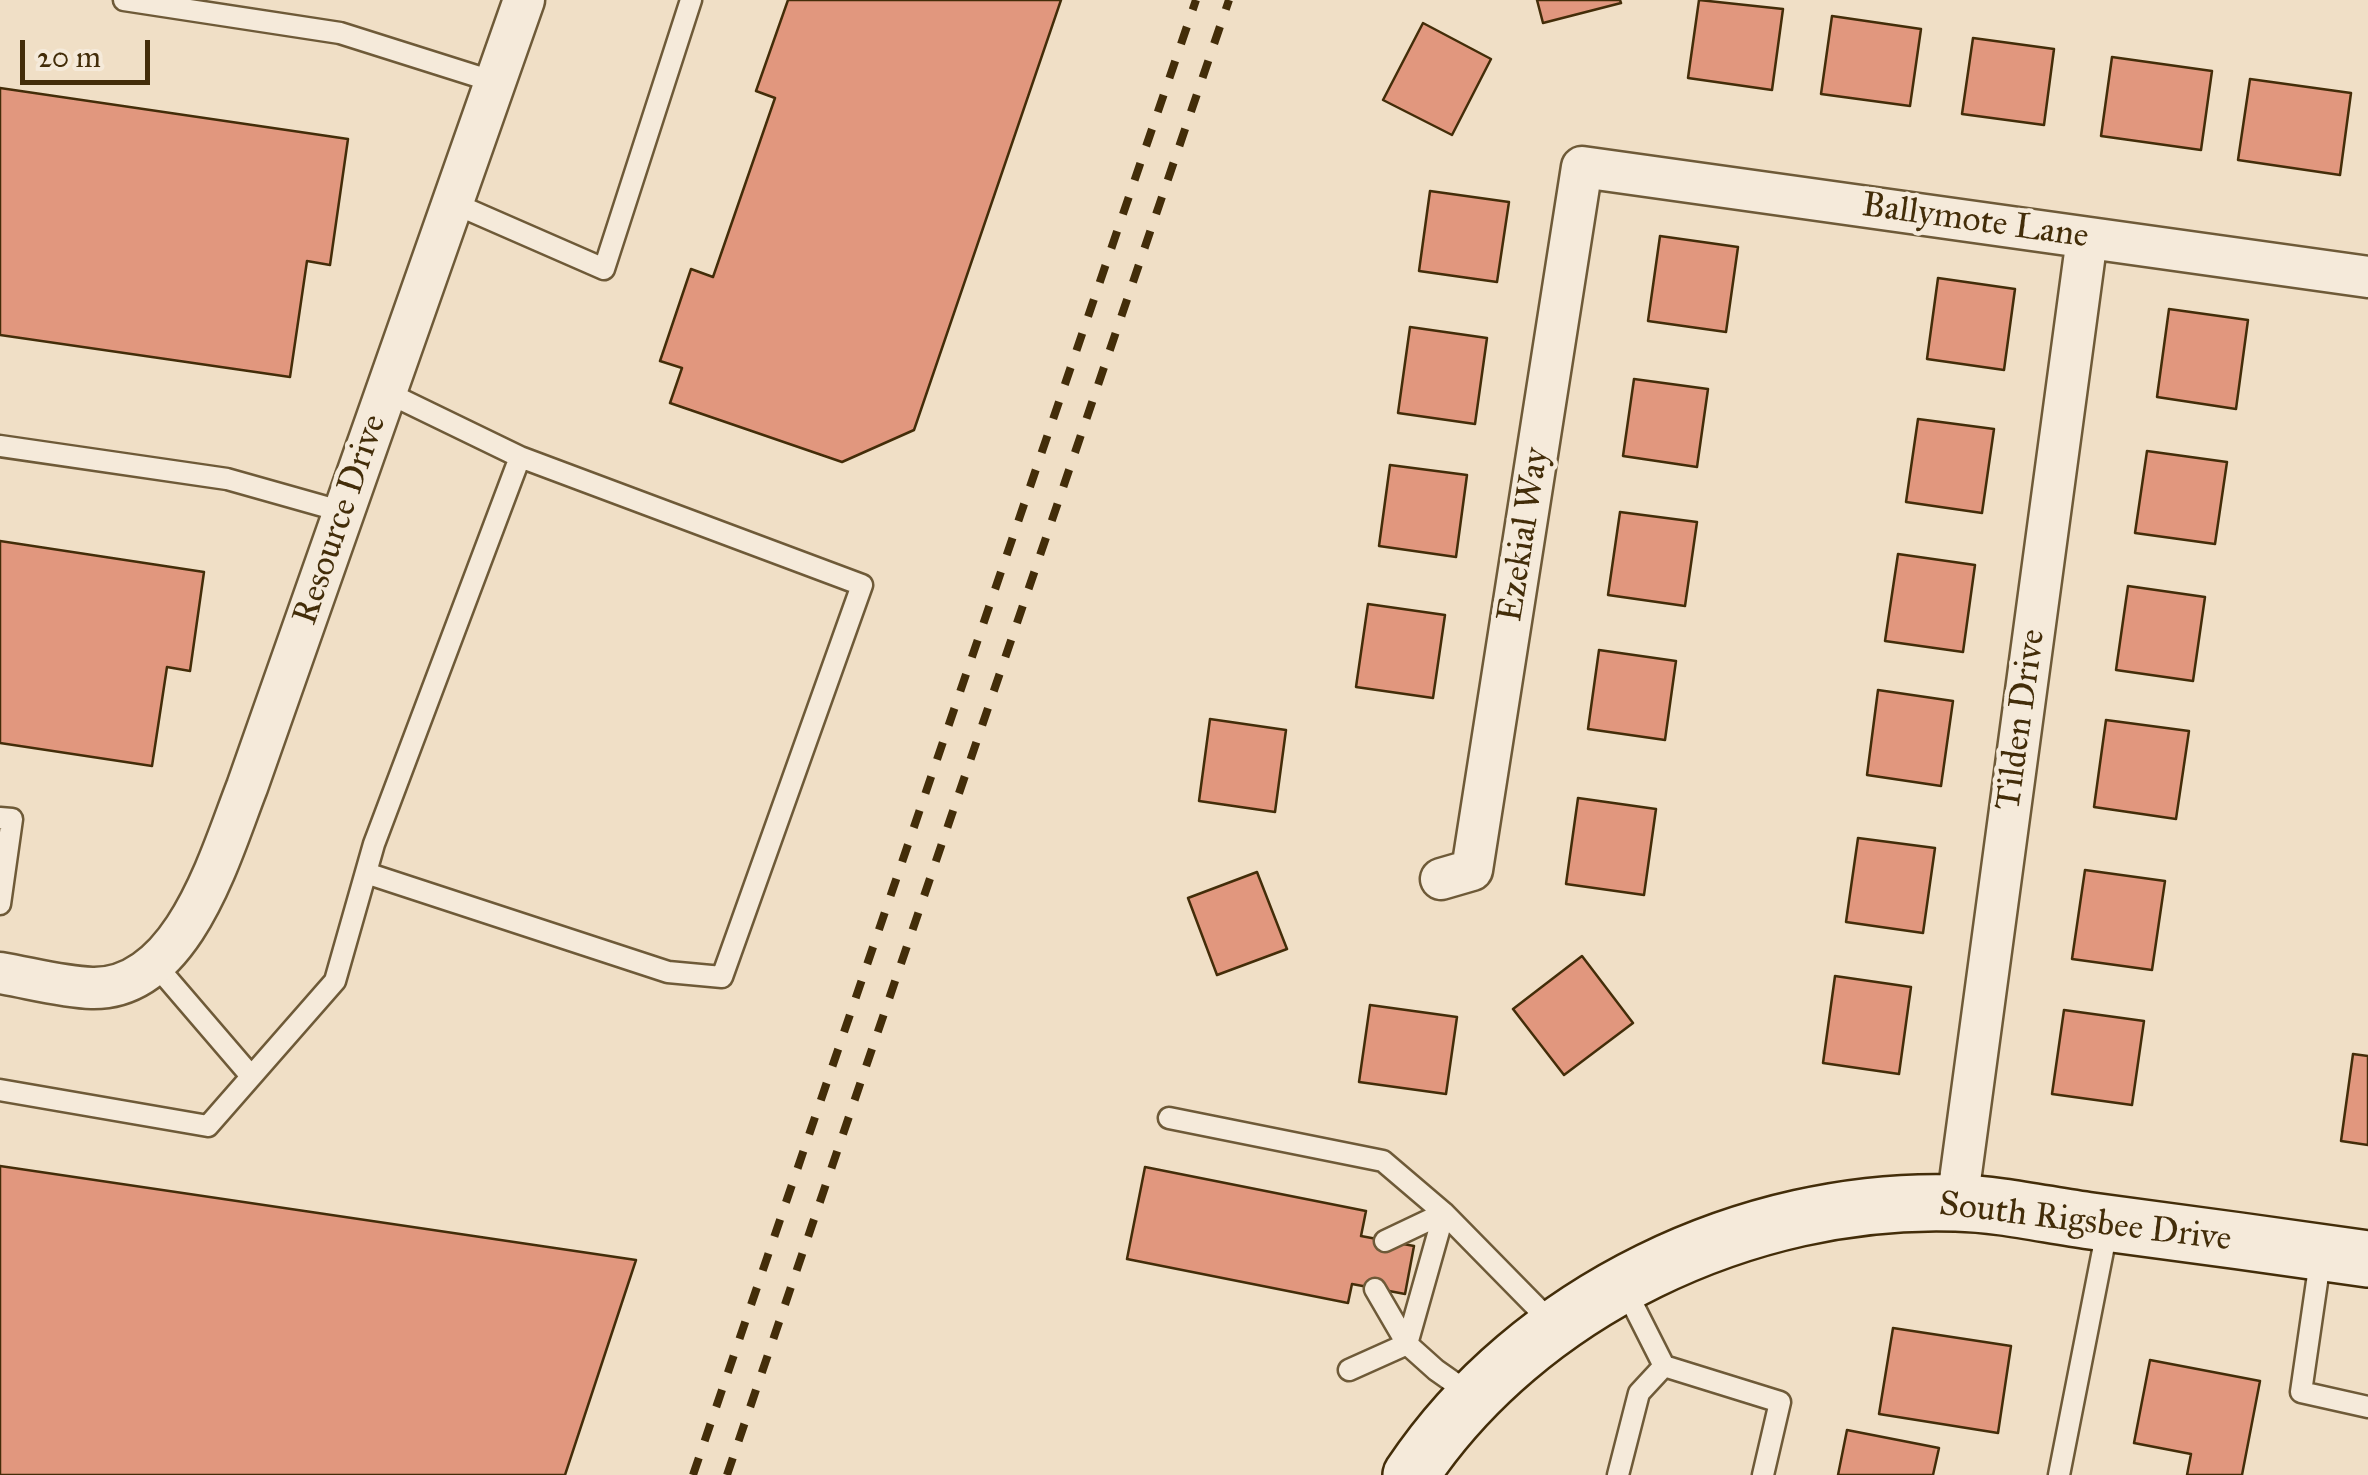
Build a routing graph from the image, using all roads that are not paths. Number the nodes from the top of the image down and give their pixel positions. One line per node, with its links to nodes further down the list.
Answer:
1 (124, 0): 4 (lane)
2 (524, 0): 4 (street, Resource Drive)
3 (691, 0): 6 (lane)
4 (495, 82): 6 (street, Resource Drive)
5 (1582, 167): 7 (street, Ballymote Lane); 15 (street, Ezekial Way)
6 (453, 203): 9 (street, Resource Drive)
7 (2087, 238): 8 (street, Ballymote Lane); 22 (street, Tilden Drive)
8 (2368, 278)
9 (386, 392): 11 (lane); 12 (street, Resource Drive)
10 (0, 446): 12 (lane)
11 (520, 457): 14 (lane); 14 (lane)
12 (344, 512): 17 (street, Resource Drive)
13 (0, 818): 16 (lane)
14 (366, 873): 19 (lane)
15 (1440, 879)
16 (0, 904)
17 (154, 963): 18 (street, Resource Drive); 19 (lane)
18 (0, 973)
19 (251, 1076): 20 (lane)
20 (0, 1090)
21 (1169, 1118): 23 (lane)
22 (1957, 1202): 24 (street, South Rigsbee Drive); 27 (street, South Rigsbee Drive)
23 (1444, 1212): 25 (lane); 29 (lane); 30 (lane)
24 (2108, 1223): 26 (street, South Rigsbee Drive); 38 (lane)
25 (1385, 1241)
26 (2344, 1256): 34 (lane)
27 (1623, 1285): 29 (street, South Rigsbee Drive); 31 (lane)
28 (1375, 1289): 30 (lane)
29 (1556, 1328): 33 (street, South Rigsbee Drive)
30 (1406, 1344): 32 (lane); 33 (lane)
31 (1664, 1366): 36 (lane); 37 (lane)
32 (1349, 1370)
33 (1475, 1397): 35 (street, South Rigsbee Drive)
34 (2368, 1407)
35 (1411, 1475)
36 (1618, 1475)
37 (1763, 1475)
38 (2059, 1475)

